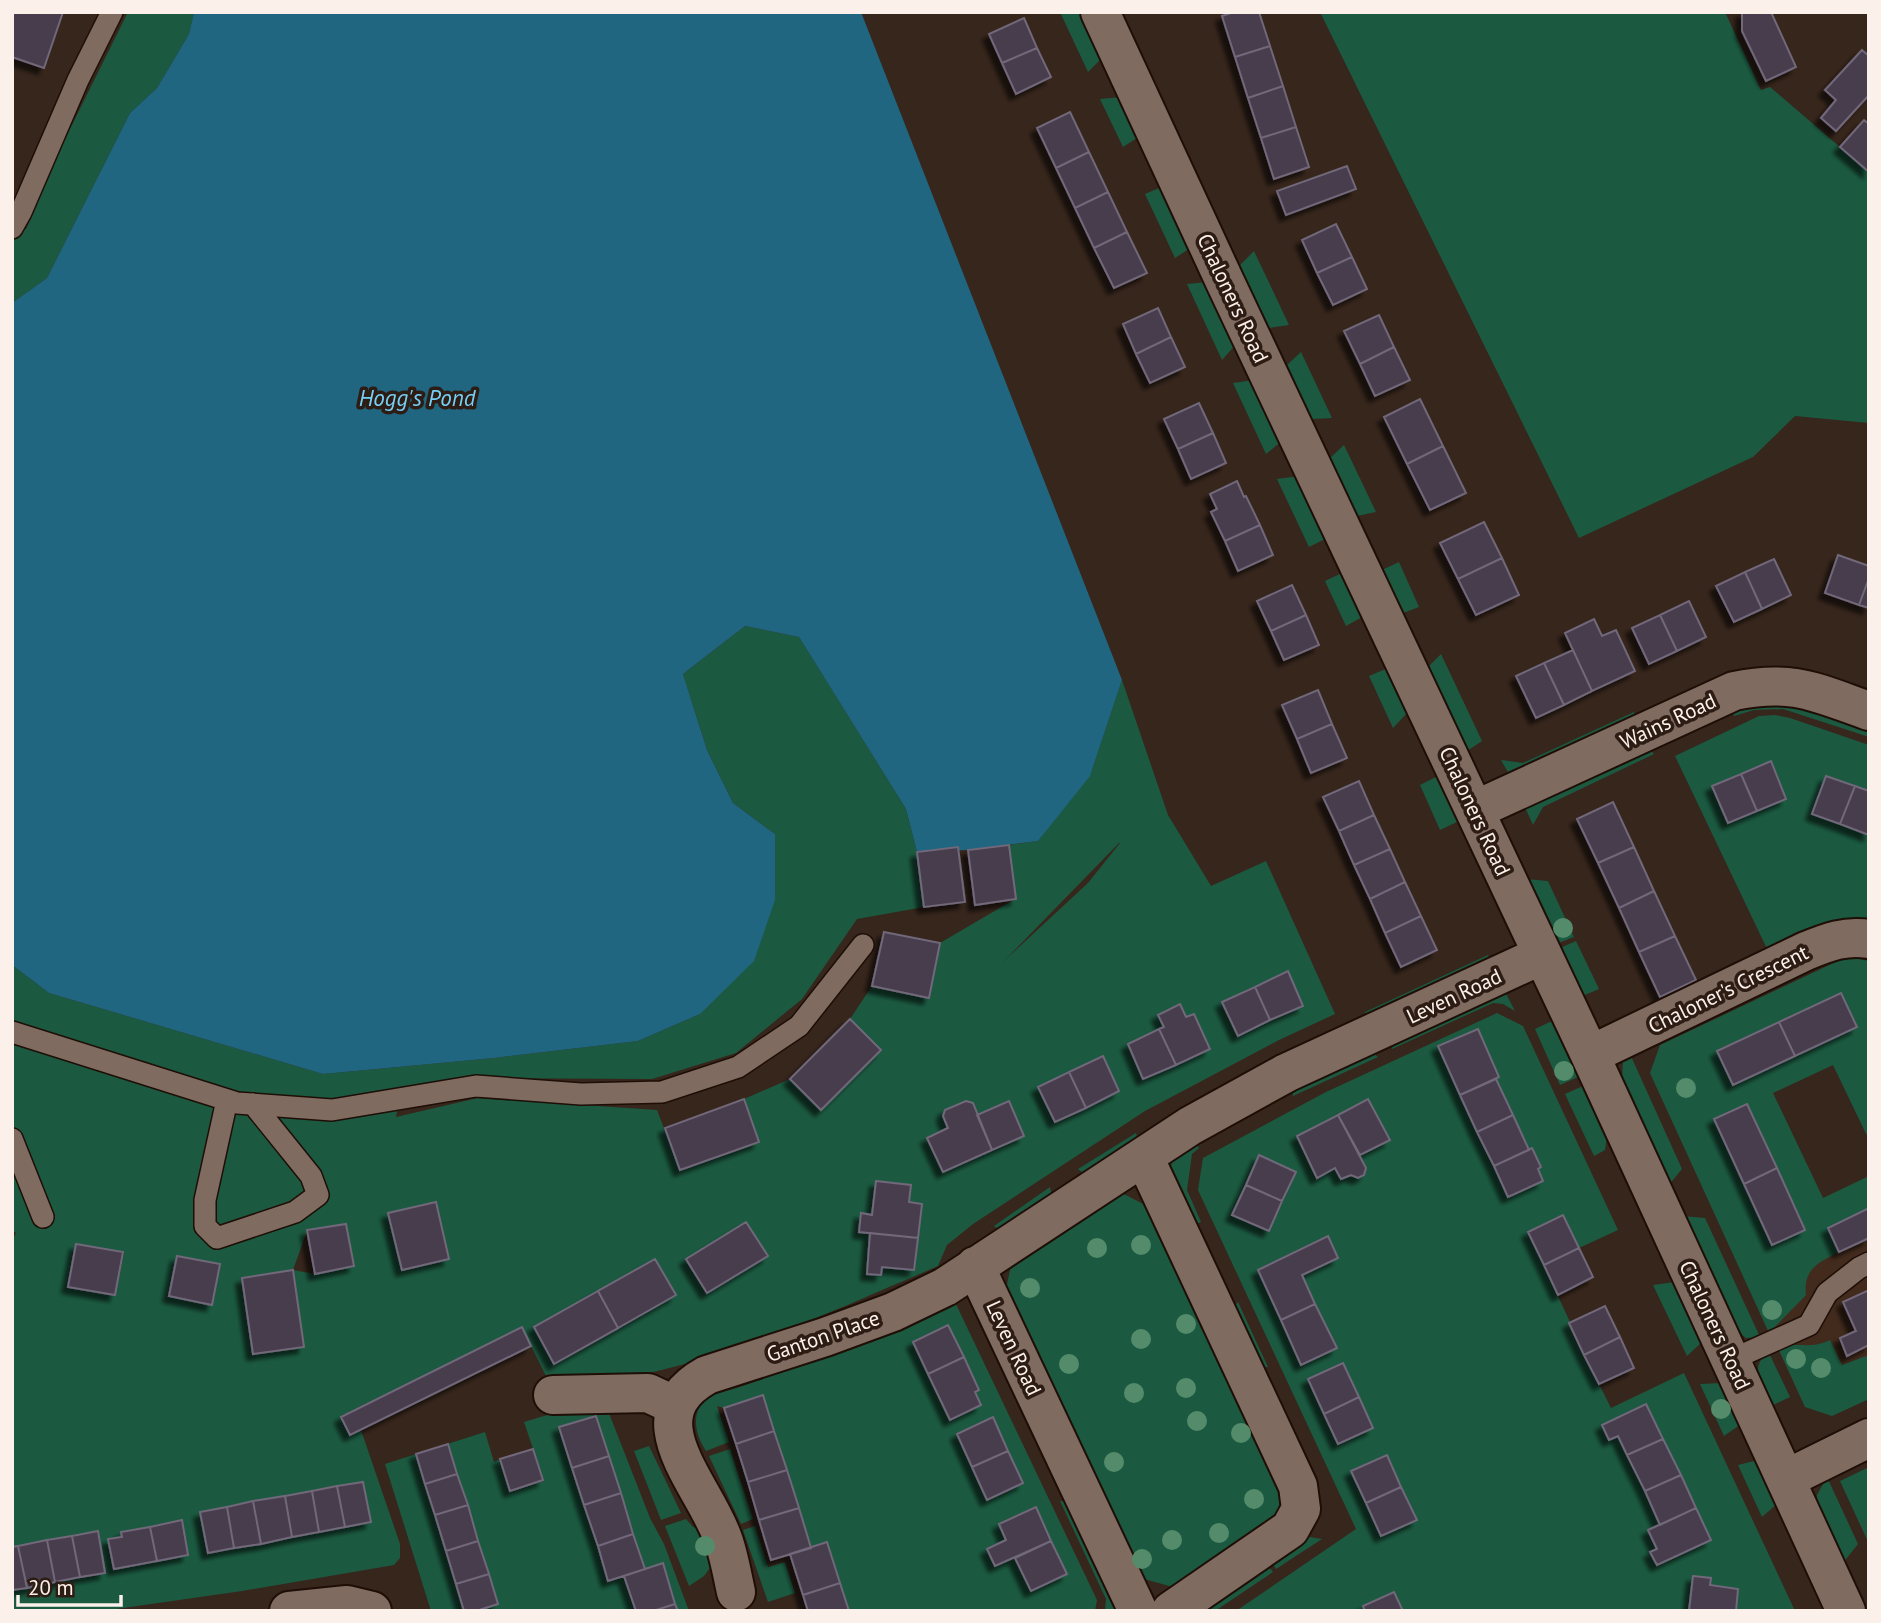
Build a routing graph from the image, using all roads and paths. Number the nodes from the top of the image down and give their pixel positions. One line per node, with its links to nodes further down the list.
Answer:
1 (112, 12): 3 (lane)
2 (1100, 12): 5 (street, Chaloners Road)
3 (12, 228)
4 (1869, 711): 5 (street, Wains Road)
5 (1475, 810): 8 (street, Chaloners Road)
6 (1869, 939): 10 (street, Chaloner's Crescent)
7 (863, 945): 12 (lane)
8 (1542, 955): 10 (street, Chaloners Road); 14 (street, Leven Road)
9 (12, 1032): 11 (lane)
10 (1590, 1055): 18 (street, Chaloners Road)
11 (227, 1100): 12 (lane); 12 (lane)
12 (253, 1104)
13 (12, 1139): 15 (lane)
14 (1144, 1157): 17 (street, Leven Road); 27 (street)
15 (43, 1217)
16 (1869, 1263): 18 (lane)
17 (975, 1266): 20 (street, Ganton Place); 26 (street, Leven Road)
18 (1731, 1360): 22 (street, Chaloners Road)
19 (552, 1395): 20 (street)
20 (676, 1406): 23 (street)
21 (1869, 1438): 22 (street)
22 (1786, 1479): 28 (street, Chaloners Road)
23 (736, 1591)
24 (289, 1611): 25 (street)
25 (372, 1611)
26 (1138, 1611)
27 (1171, 1611)
28 (1846, 1611)

